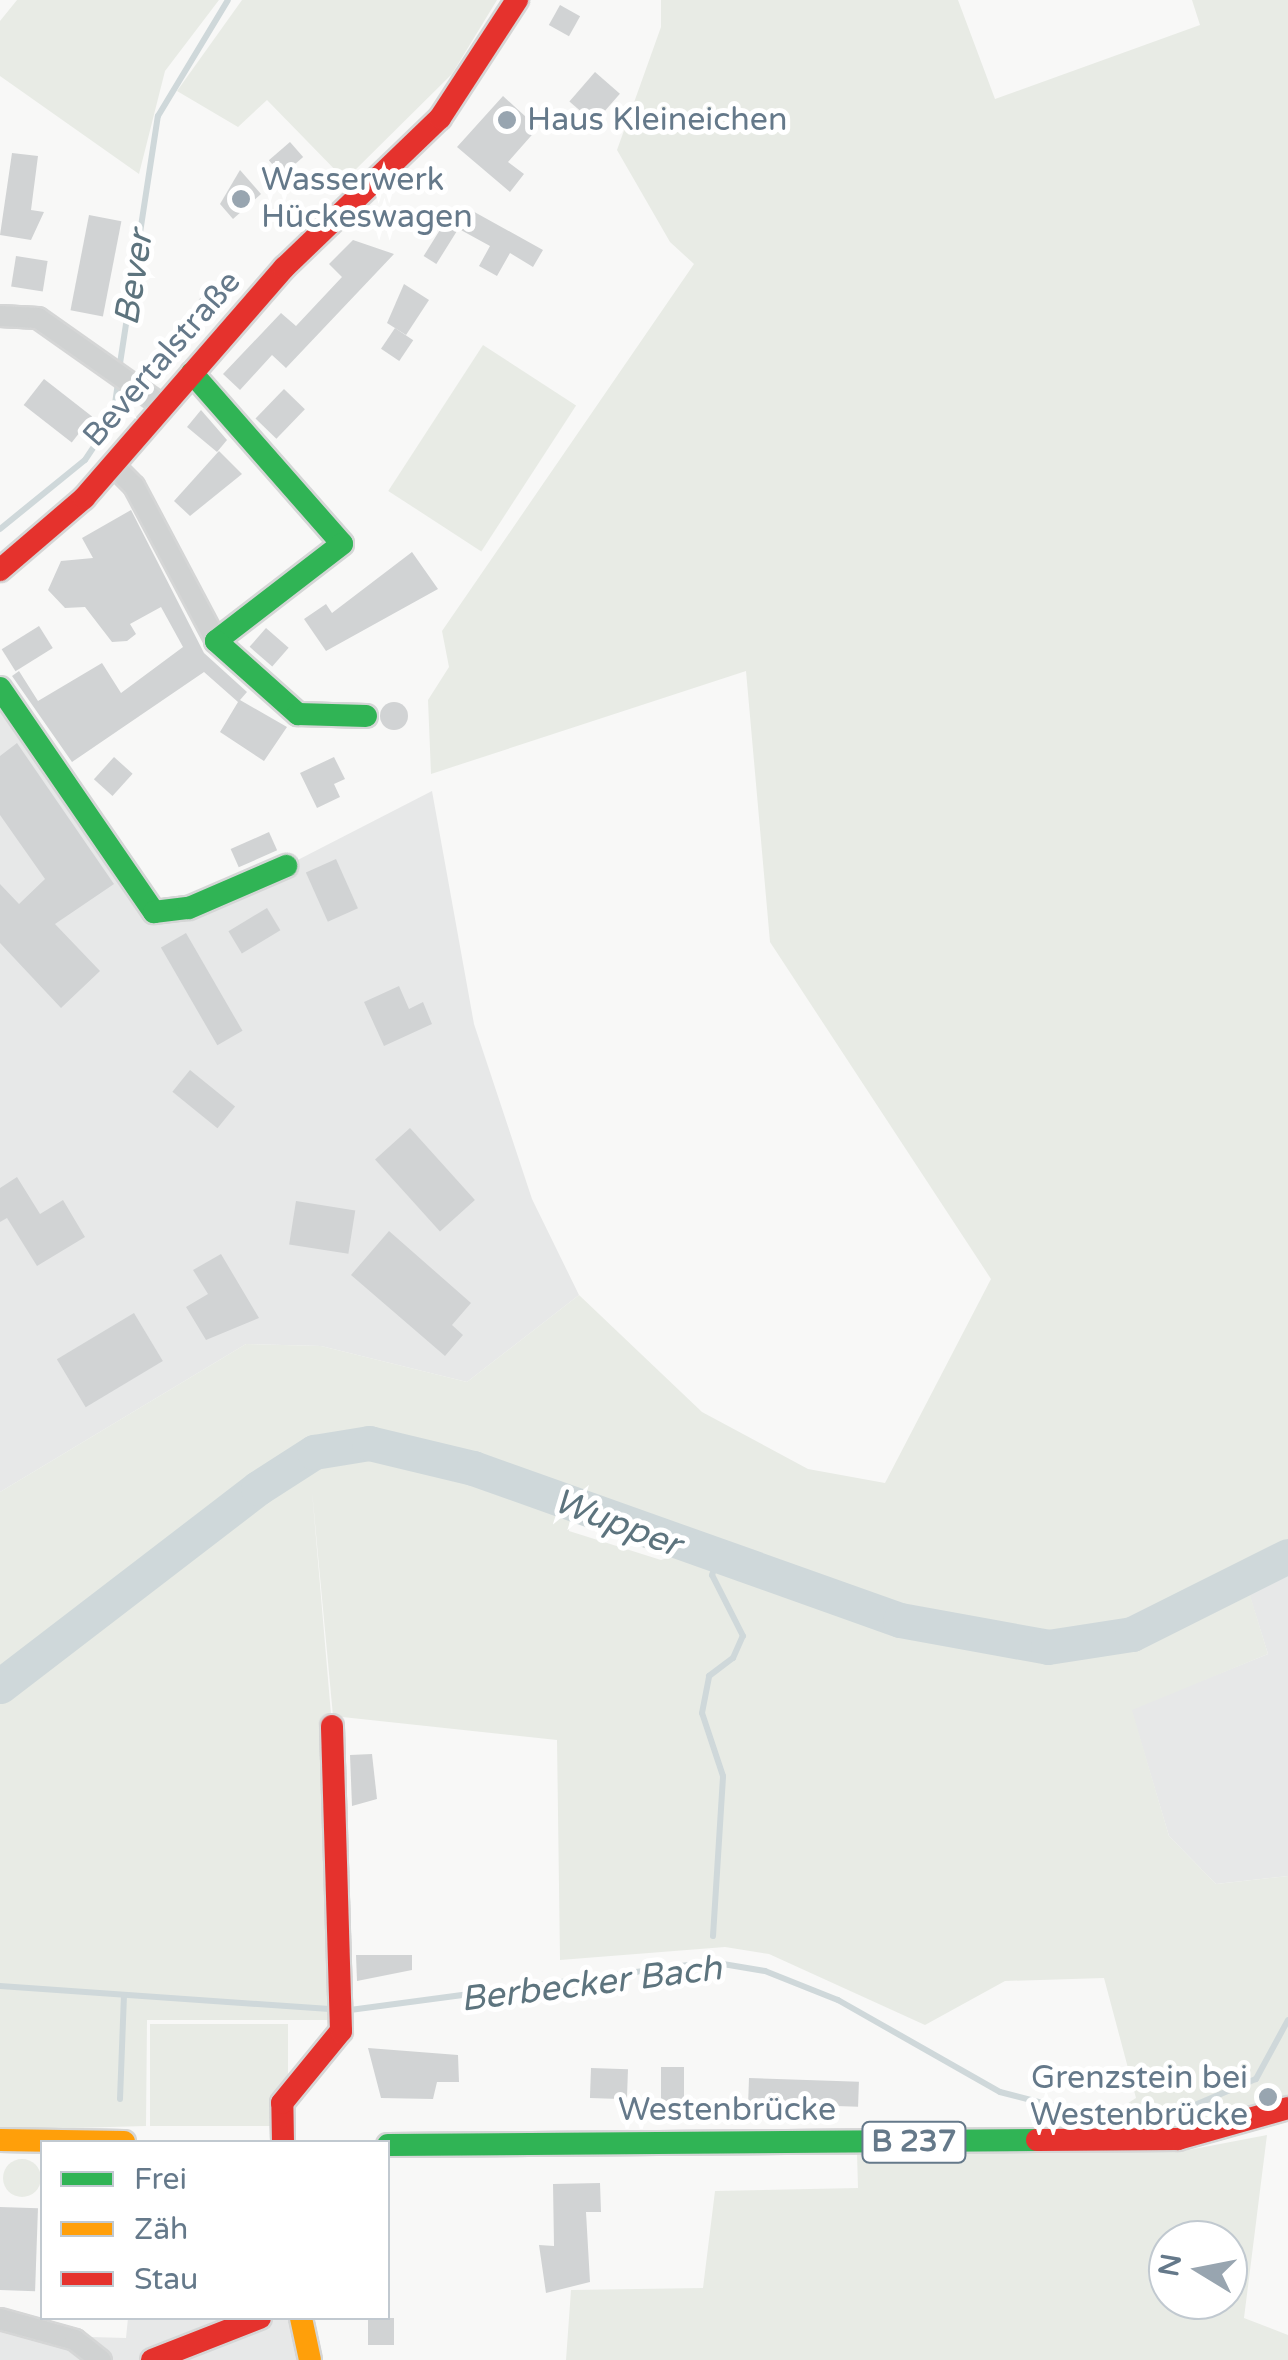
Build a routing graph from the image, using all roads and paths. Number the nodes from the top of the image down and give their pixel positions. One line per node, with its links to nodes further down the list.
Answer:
1 (517, 0): 3 (street, Bevertalstraße)
2 (0, 316): 4 (street)
3 (192, 373): 4 (street, Bevertalstraße); 7 (street)
4 (164, 407): 5 (street, Bevertalstraße)
5 (114, 465): 6 (street, Bevertalstraße); 7 (street)
6 (0, 570)
7 (216, 641): 9 (street)
8 (0, 688): 10 (street)
9 (366, 716)
10 (286, 866)
11 (332, 1726): 14 (street)
12 (1288, 2108): 16 (street, Westenbrücke / B 237)
13 (0, 2140): 15 (street)
14 (283, 2140)
15 (40, 2141)
16 (390, 2145)
17 (0, 2319): 20 (street)
18 (255, 2320): 21 (street)
19 (302, 2320): 22 (street)
20 (101, 2360)
21 (152, 2360)
22 (310, 2360)

